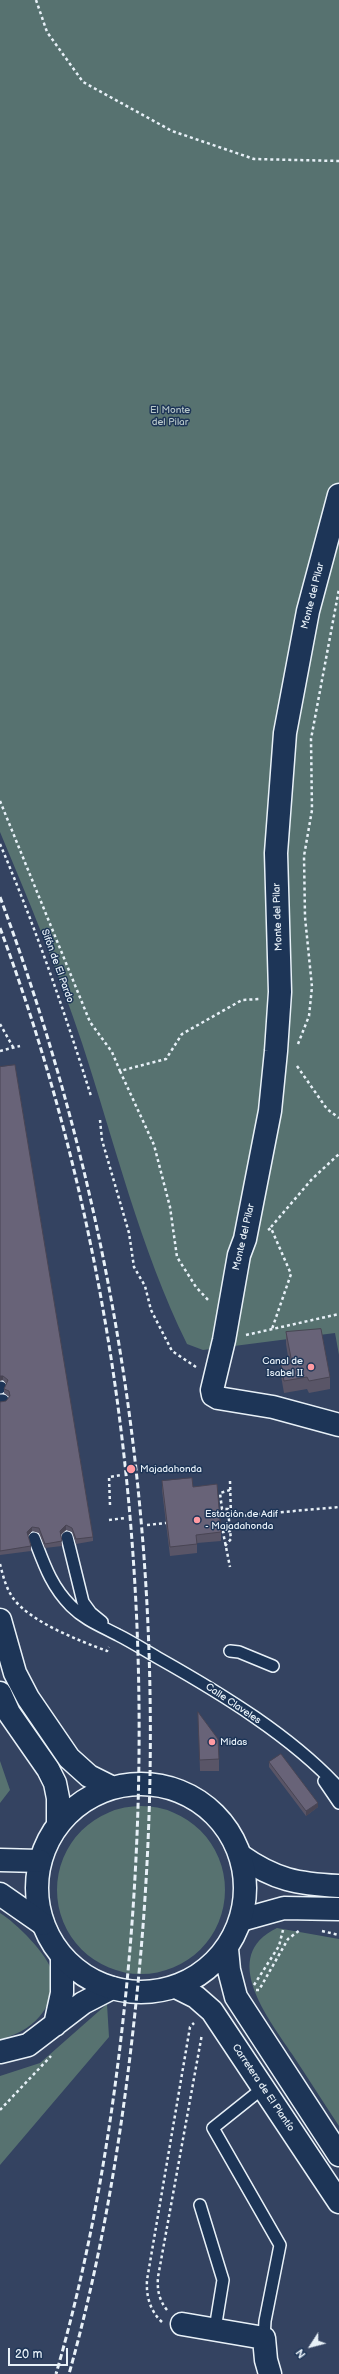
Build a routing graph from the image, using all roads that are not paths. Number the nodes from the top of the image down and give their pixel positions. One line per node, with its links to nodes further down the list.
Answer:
1 (339, 495): 2 (main road, Monte del Pilar)
2 (339, 1425)
3 (67, 1537): 6 (lane)
4 (34, 1538): 6 (lane)
5 (0, 1620): 11 (main road)
6 (117, 1634): 10 (lane, Calle Claveles)
7 (230, 1651): 8 (lane)
8 (273, 1666)
9 (0, 1693): 14 (main road)
10 (310, 1761): 12 (lane, Calle Claveles); 13 (lane)
11 (111, 1787): 14 (main road); 15 (main road)
12 (339, 1788)
13 (339, 1803)
14 (58, 1823): 17 (main road)
15 (241, 1856): 18 (main road); 21 (main road)
16 (0, 1860): 17 (main road)
17 (40, 1861): 22 (main road)
18 (339, 1886)
19 (0, 1894): 22 (main road)
20 (339, 1909): 21 (main road)
21 (241, 1920): 23 (main road)
22 (43, 1924): 24 (main road)
23 (227, 1949): 25 (main road); 30 (main road)
24 (62, 1957): 26 (main road); 27 (main road)
25 (176, 1987): 26 (main road); 29 (main road, Carretera de El Plantío)
26 (112, 1988): 27 (main road)
27 (55, 2025): 28 (main road)
28 (0, 2052)
29 (263, 2088): 31 (main road, Carretera de El Plantío); 35 (lane)
30 (339, 2155)
31 (339, 2202)
32 (200, 2205): 34 (lane)
33 (173, 2324): 34 (main road)
34 (215, 2329): 35 (main road)
35 (264, 2338): 36 (main road)
36 (270, 2374)

